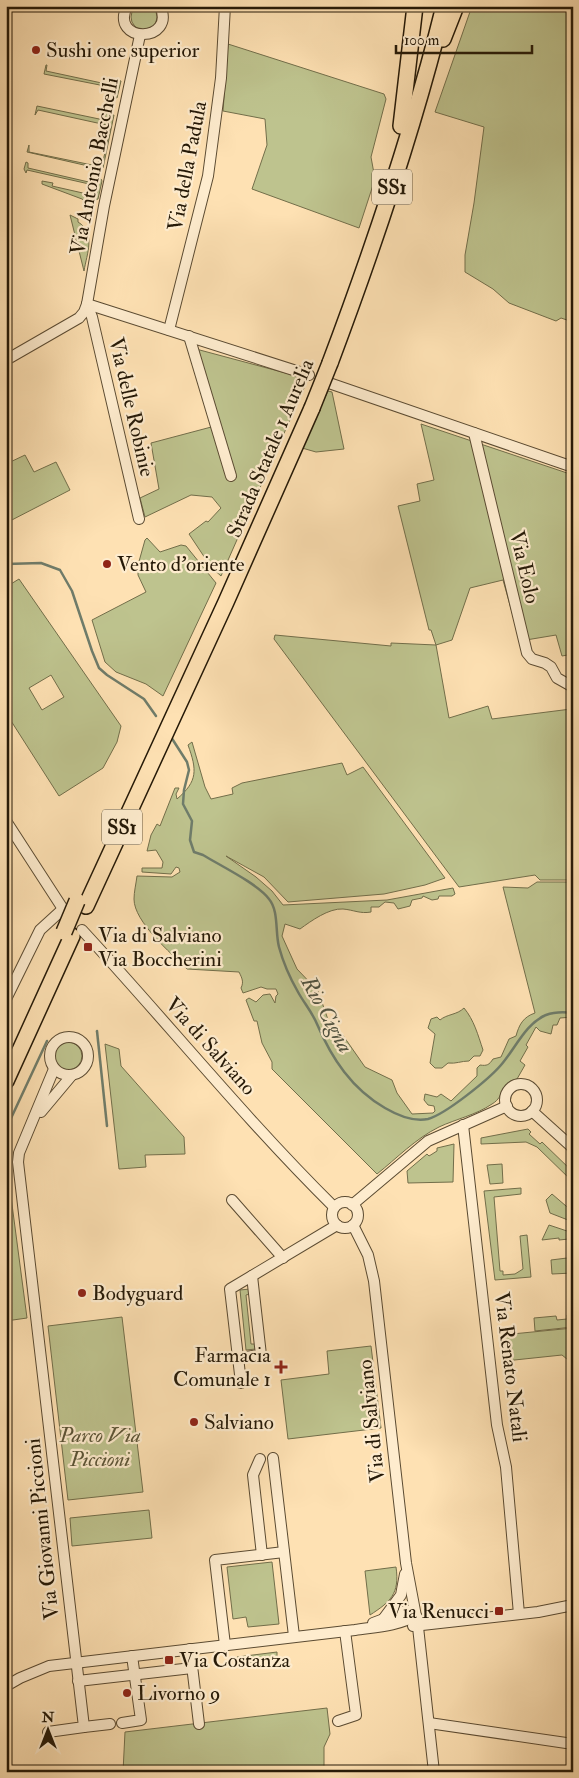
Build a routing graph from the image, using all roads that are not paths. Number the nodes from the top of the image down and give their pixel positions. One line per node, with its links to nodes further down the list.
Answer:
1 (127, 6): 8 (street)
2 (160, 6): 8 (street)
3 (225, 6): 12 (street, Via della Padula)
4 (414, 6): 10 (highway)
5 (434, 6): 10 (highway, Strada Statale 1 Aurelia / SS1)
6 (444, 6): 9 (highway, Strada Statale 1 Aurelia / SS1)
7 (456, 6): 9 (highway)
8 (140, 35): 11 (street, Via Antonio Bacchelli)
9 (421, 92): 15 (highway, Strada Statale 1 Aurelia / SS1)
10 (401, 126): 15 (highway, Strada Statale 1 Aurelia / SS1)
11 (86, 304): 12 (street); 14 (street); 21 (street, Via delle Robinie)
12 (168, 330): 13 (street)
13 (190, 336): 16 (street); 20 (street)
14 (6, 360)
15 (325, 362): 24 (highway, Strada Statale 1 Aurelia / SS1, bridge)
16 (309, 375)
17 (329, 383): 18 (street)
18 (474, 433): 19 (street); 22 (street, Via Eolo)
19 (573, 467)
20 (230, 476)
21 (139, 519)
22 (573, 687)
23 (6, 820): 25 (street)
24 (73, 933): 26 (highway, Strada Statale 1 Aurelia / SS1); 29 (highway, Strada Statale 1 Aurelia / SS1); 37 (street, Via di Salviano)
25 (6, 1000)
26 (6, 1058)
27 (54, 1069): 28 (street); 28 (street); 32 (street, Via Giovanni Piccioni)
28 (72, 1075): 32 (street, Via Giovanni Piccioni)
29 (6, 1081)
30 (507, 1106): 31 (street); 31 (street); 33 (street)
31 (532, 1111): 34 (street)
32 (32, 1125): 59 (street, Via Giovanni Piccioni)
33 (463, 1125): 36 (street); 50 (street, Via Renato Natali)
34 (573, 1148)
35 (232, 1200): 40 (street)
36 (352, 1205): 37 (street); 39 (street)
37 (334, 1207): 38 (street)
38 (337, 1225): 39 (street); 40 (street)
39 (353, 1225): 48 (street, Via di Salviano)
40 (283, 1258): 41 (street)
41 (252, 1276): 42 (street); 42 (street)
42 (238, 1358): 43 (street)
43 (241, 1383)
44 (273, 1458): 46 (street)
45 (260, 1459): 47 (street)
46 (284, 1552): 47 (street); 55 (street)
47 (262, 1555): 56 (street)
48 (406, 1563): 51 (street, Via di Salviano); 52 (street)
49 (573, 1605): 50 (street)
50 (519, 1614): 53 (street)
51 (415, 1616): 52 (street); 53 (street)
52 (385, 1621): 53 (street); 54 (street)
53 (422, 1626): 66 (street)
54 (345, 1631): 55 (street); 64 (street)
55 (294, 1636): 56 (street)
56 (225, 1645): 57 (street)
57 (190, 1649): 58 (street); 60 (street)
58 (132, 1656): 59 (street); 61 (street)
59 (76, 1663): 62 (street); 63 (street)
60 (192, 1668): 61 (street); 68 (street)
61 (135, 1674): 62 (street); 65 (street)
62 (78, 1681): 69 (street)
63 (6, 1686)
64 (338, 1720)
65 (122, 1723)
66 (429, 1723): 71 (street); 72 (street)
67 (110, 1724): 69 (street)
68 (198, 1724)
69 (84, 1727): 70 (street)
70 (48, 1732)
71 (573, 1744)
72 (434, 1772)

